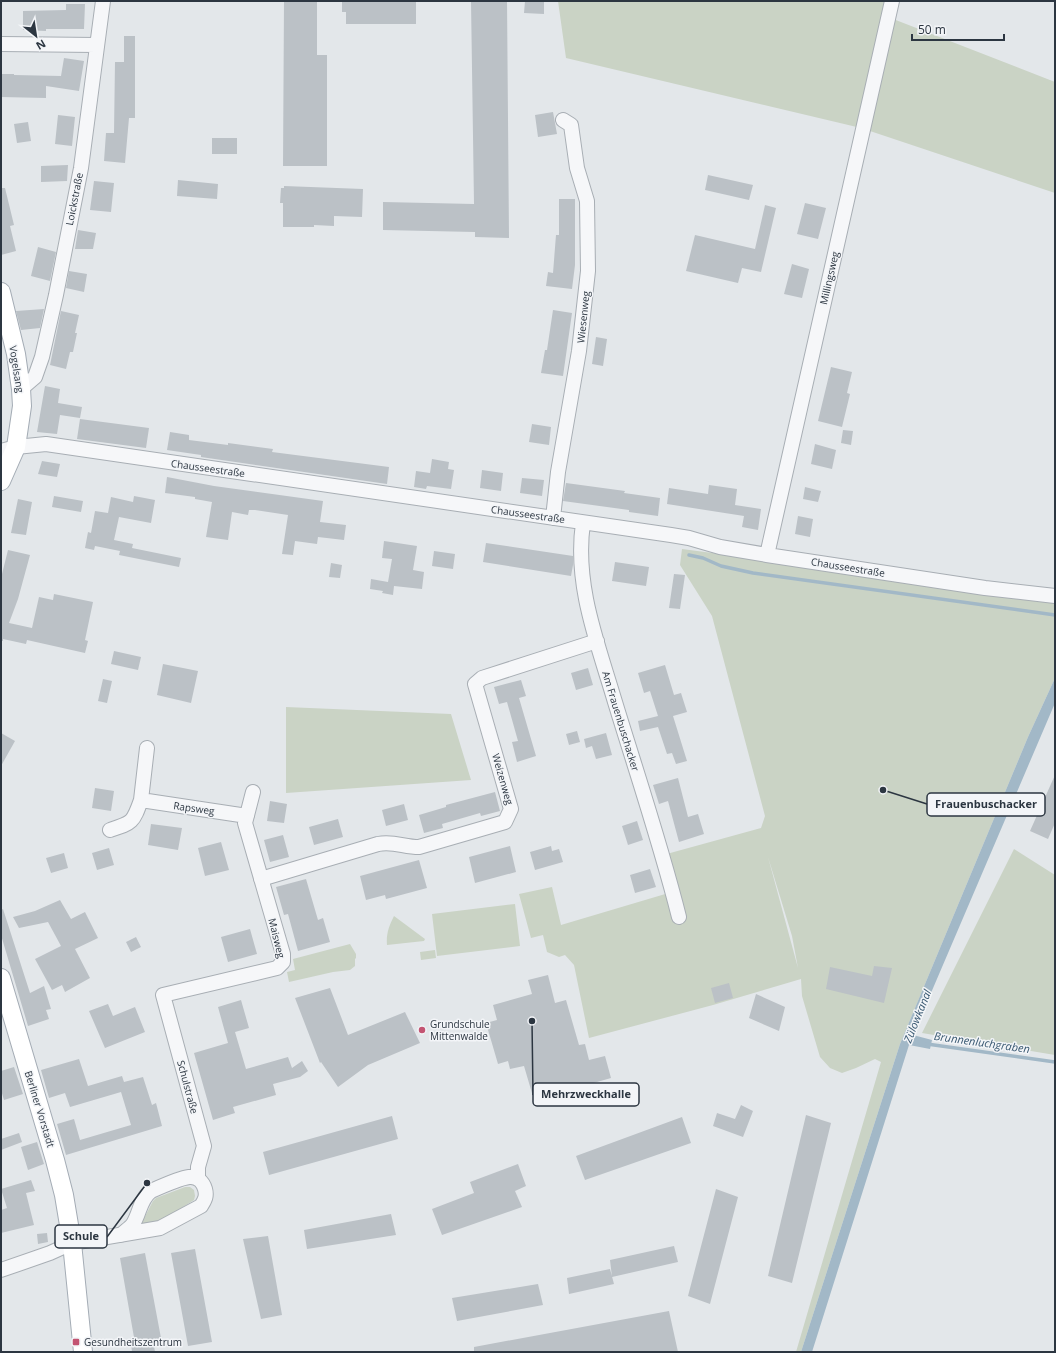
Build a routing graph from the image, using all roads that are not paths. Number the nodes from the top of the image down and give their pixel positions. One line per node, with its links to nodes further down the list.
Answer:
1 (103, 1): 4 (street, Loickstraße)
2 (892, 1): 12 (street, Millingsweg)
3 (1, 44): 4 (street)
4 (96, 45): 7 (street, Loickstraße)
5 (563, 120): 10 (street, Wiesenweg)
6 (1, 292): 7 (main road, Vogelsang)
7 (22, 389): 8 (main road, Vogelsang)
8 (8, 449): 9 (main road); 10 (street, Chausseestraße)
9 (1, 481)
10 (553, 518): 11 (street, Chausseestraße)
11 (583, 522): 12 (street, Chausseestraße); 14 (street, Am Frauenbuschacker)
12 (767, 555): 13 (street, Chausseestraße)
13 (1055, 596)
14 (597, 642): 20 (street, Weizenweg); 21 (street, Am Frauenbuschacker)
15 (147, 748): 17 (street)
16 (253, 792): 18 (street, Maisweg)
17 (140, 800): 18 (street, Rapsweg); 19 (street)
18 (247, 816): 20 (street, Maisweg)
19 (110, 830)
20 (261, 879): 23 (street, Maisweg)
21 (679, 917)
22 (1, 978): 26 (main road, Berliner Vorstadt)
23 (163, 995): 24 (street, Schulstraße)
24 (198, 1179): 25 (street); 25 (street, Schulstraße)
25 (121, 1235): 26 (street, Schulstraße)
26 (72, 1243): 27 (street, Schulstraße); 28 (main road, Berliner Vorstadt)
27 (1, 1270)
28 (84, 1352)

